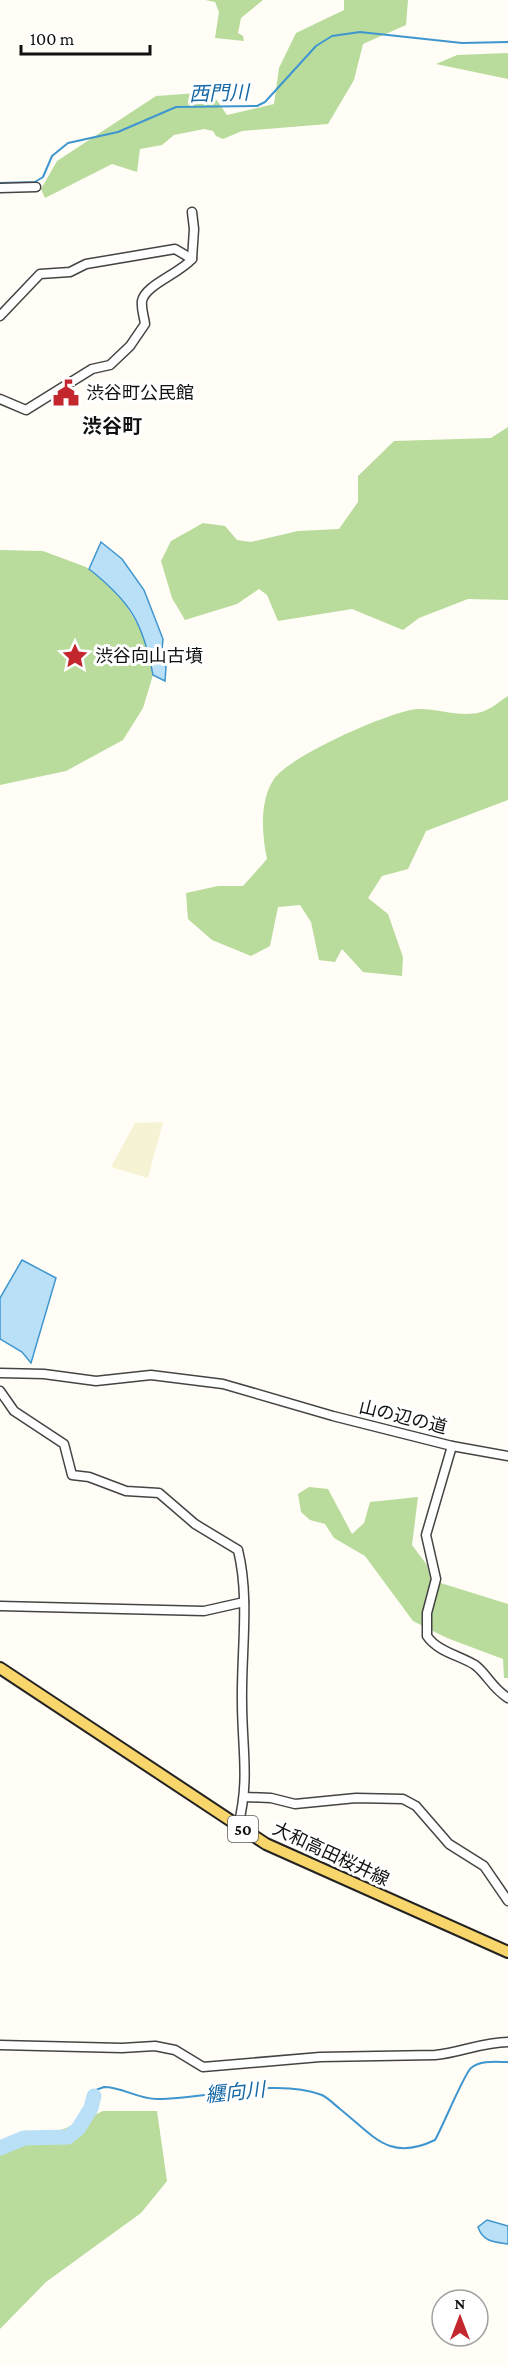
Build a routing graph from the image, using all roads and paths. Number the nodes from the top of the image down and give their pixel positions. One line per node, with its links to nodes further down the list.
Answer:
1 (0, 188): 2 (street)
2 (36, 188)
3 (192, 212): 4 (street)
4 (192, 259): 5 (street); 6 (street)
5 (0, 316)
6 (0, 399)
7 (0, 1373): 9 (street, 山の辺の道)
8 (0, 1391): 11 (street)
9 (452, 1446): 10 (street); 14 (street, 山の辺の道)
10 (508, 1456)
11 (244, 1602): 12 (street); 15 (street)
12 (0, 1606)
13 (0, 1668): 16 (main road, 大和高田桜井線 / 50)
14 (508, 1698)
15 (245, 1797): 16 (street); 17 (street)
16 (237, 1826): 18 (main road, 大和高田桜井線 / 50)
17 (508, 1901)
18 (508, 1952)
19 (508, 2042): 20 (street)
20 (0, 2045)

